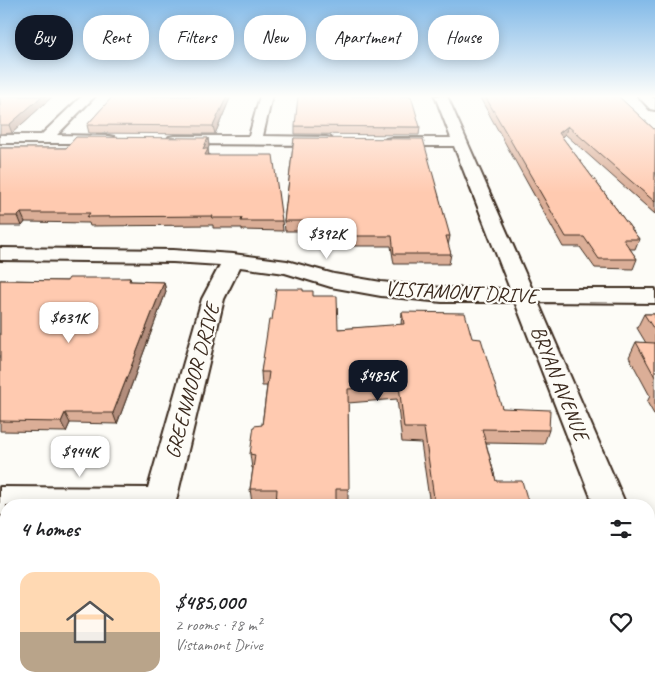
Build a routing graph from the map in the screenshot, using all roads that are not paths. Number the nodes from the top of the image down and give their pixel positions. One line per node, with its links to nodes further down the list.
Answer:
1 (56, 128): 5 (street)
2 (258, 128): 8 (street)
3 (453, 128): 11 (street, BRYAN AVENUE)
4 (0, 139): 5 (street)
5 (45, 139): 6 (street)
6 (125, 140)
7 (155, 140): 8 (street)
8 (255, 141): 9 (street)
9 (341, 141)
10 (380, 142): 11 (street)
11 (459, 142): 14 (street, BRYAN AVENUE)
12 (0, 254): 13 (street, VISTAMONT DRIVE)
13 (233, 260): 14 (street, VISTAMONT DRIVE); 16 (street, GREENMOOR DRIVE)
14 (524, 295): 15 (street, VISTAMONT DRIVE); 17 (street, BRYAN AVENUE)
15 (655, 296)
16 (160, 499)
17 (608, 499)

